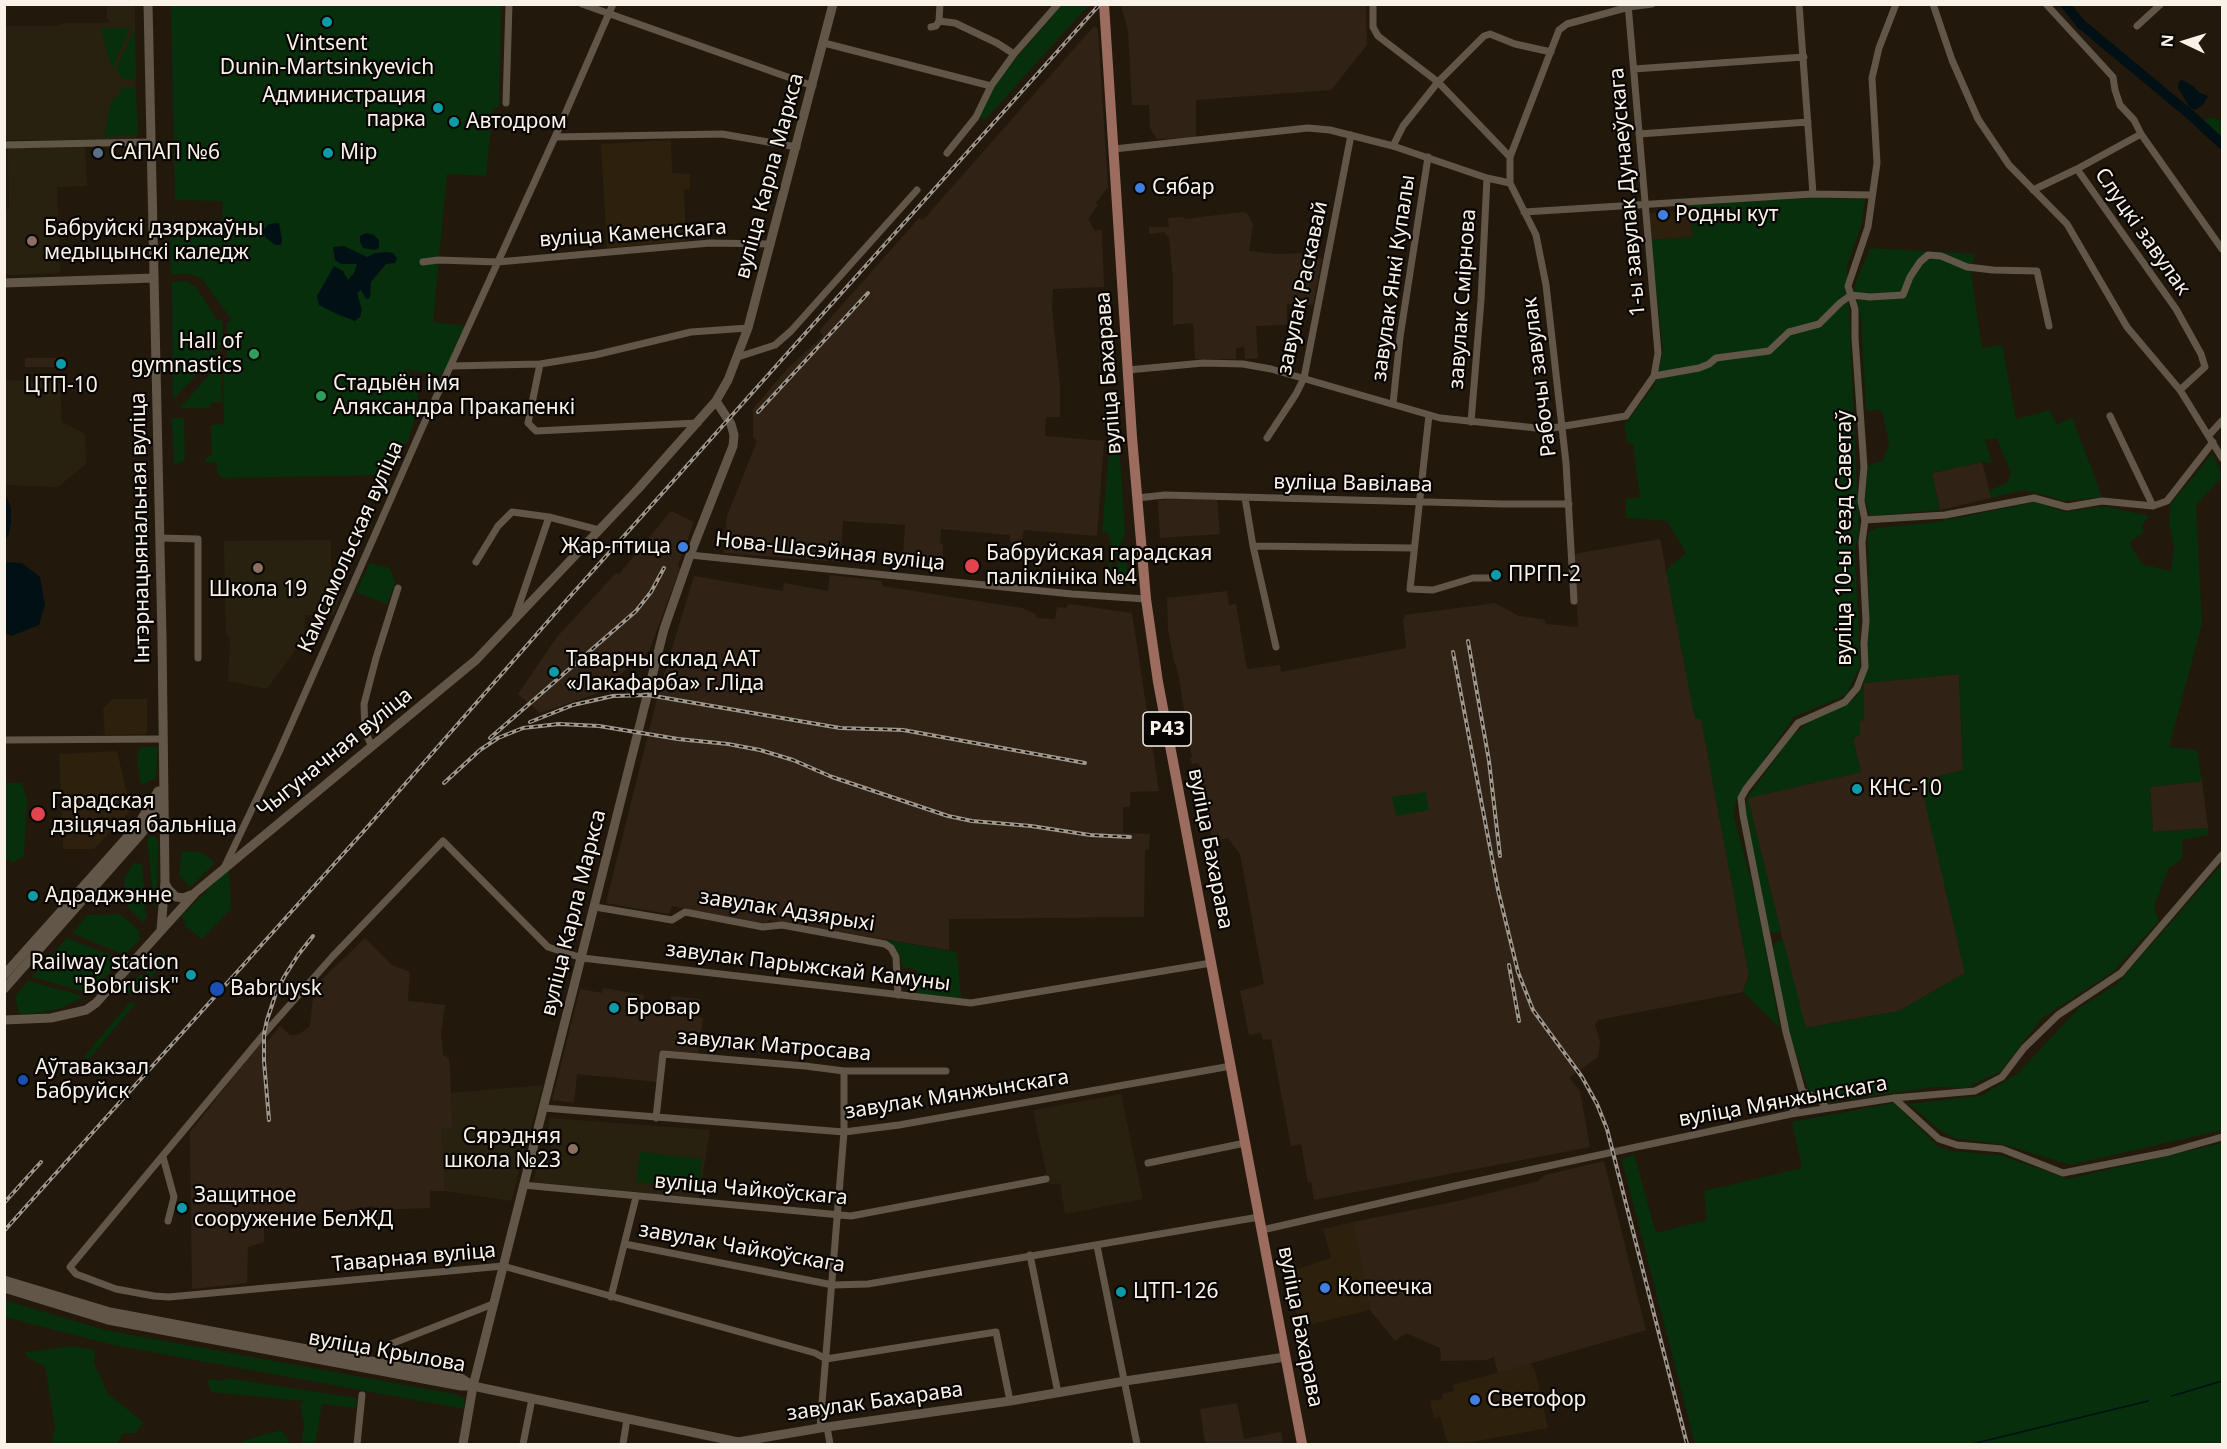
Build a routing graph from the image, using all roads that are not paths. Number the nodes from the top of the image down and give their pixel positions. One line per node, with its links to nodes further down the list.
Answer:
1 (148, 4): 35 (main road, Інтэрнацыянальная вуліца)
2 (509, 4): 29 (street)
3 (582, 4): 17 (street)
4 (613, 4): 17 (street, Камсамольская вуліца)
5 (833, 4): 21 (main road, вуліца Карла Маркса)
6 (940, 4): 18 (street)
7 (1058, 4): 23 (street)
8 (1104, 4): 39 (main road, вуліца Бахарава / Р43)
9 (1372, 4): 26 (street)
10 (1652, 4): 16 (street, Рабочы завулак)
11 (1799, 4): 24 (street)
12 (1896, 4): 49 (street, вуліца 10-ы зʼезд Саветаў)
13 (1934, 4): 47 (street)
14 (2046, 4): 32 (street)
15 (2162, 4): 19 (street)
16 (1628, 5): 22 (street, Рабочы завулак); 25 (street, 1-ы завулак Дунаеўскага)
17 (609, 14): 27 (street); 34 (street, Камсамольская вуліца)
18 (939, 21): 20 (street); 23 (street)
19 (2137, 26)
20 (931, 27)
21 (824, 44): 27 (main road, вуліца Карла Маркса); 28 (street)
22 (1551, 52): 26 (street); 42 (street, Рабочы завулак)
23 (1014, 54): 28 (street)
24 (1804, 57): 25 (street); 30 (street)
25 (1634, 69): 31 (street, 1-ы завулак Дунаеўскага)
26 (1438, 82): 37 (street); 42 (street)
27 (813, 86): 38 (main road, вуліца Карла Маркса)
28 (991, 86): 40 (street)
29 (506, 103)
30 (1808, 122): 31 (street); 48 (street)
31 (1639, 134): 50 (street, 1-ы завулак Дунаеўскага)
32 (2141, 134): 43 (street, Слуцкі завулак); 53 (street)
33 (1351, 135): 37 (street); 39 (street); 66 (street, завулак Раскавай)
34 (555, 137): 38 (street); 55 (street, Камсамольская вуліца)
35 (151, 142): 36 (street); 56 (main road, Інтэрнацыянальная вуліца)
36 (4, 145)
37 (1393, 146): 41 (street)
38 (797, 147): 52 (main road, вуліца Карла Маркса)
39 (1114, 149): 64 (main road, вуліца Бахарава / Р43)
40 (947, 153)
41 (1428, 157): 44 (street); 69 (street, завулак Янкі Купалы)
42 (1510, 157): 45 (street, Рабочы завулак)
43 (2077, 170): 47 (street); 67 (street, Слуцкі завулак)
44 (1487, 178): 45 (street); 73 (street, завулак Смірнова)
45 (1510, 183): 51 (street, Рабочы завулак)
46 (917, 190): 61 (street)
47 (2033, 190): 67 (street)
48 (1813, 194): 49 (street); 50 (street)
49 (1871, 195): 58 (street, вуліца 10-ы зʼезд Саветаў)
50 (1643, 203): 51 (street); 65 (street, 1-ы завулак Дунаеўскага)
51 (1524, 212): 75 (street, Рабочы завулак)
52 (771, 244): 55 (street, вуліца Каменскага); 60 (main road, вуліца Карла Маркса)
53 (2223, 249)
54 (423, 262): 55 (street, вуліца Каменскага)
55 (498, 262): 63 (street, Камсамольская вуліца)
56 (154, 278): 57 (main road); 87 (main road, Інтэрнацыянальная вуліца)
57 (4, 283)
58 (1851, 295): 59 (street); 65 (street); 85 (street, вуліца 10-ы зʼезд Саветаў)
59 (2049, 326)
60 (748, 328): 61 (main road, вуліца Карла Маркса); 62 (street)
61 (738, 357): 68 (main road, вуліца Карла Маркса)
62 (540, 364): 63 (street); 74 (street)
63 (452, 366): 104 (street, Камсамольская вуліца)
64 (1128, 370): 66 (street); 79 (main road, вуліца Бахарава / Р43)
65 (1654, 376): 75 (street)
66 (1304, 378): 69 (street); 76 (street, завулак Раскавай)
67 (2180, 390): 77 (street)
68 (716, 401): 74 (main road, вуліца Карла Маркса); 90 (main road, вуліца Карла Маркса)
69 (1394, 404): 70 (street)
70 (1429, 415): 73 (street); 81 (street)
71 (2110, 416): 83 (street)
72 (2223, 421): 77 (street)
73 (1471, 422): 75 (street)
74 (698, 423): 86 (main road, Чыгуначная вуліца)
75 (1562, 428): 82 (street, Рабочы завулак)
76 (1267, 438)
77 (2211, 439): 78 (street); 83 (street)
78 (2223, 458)
79 (1137, 498): 80 (street, вуліца Вавілава); 94 (main road, вуліца Бахарава / Р43)
80 (1245, 498): 81 (street, вуліца Вавілава); 88 (street)
81 (1418, 501): 82 (street, вуліца Вавілава); 89 (street)
82 (1569, 504): 95 (street, Рабочы завулак)
83 (2153, 506): 85 (street)
84 (549, 517): 86 (street); 91 (street); 96 (street, Чыгуначная вуліца)
85 (1865, 520): 123 (street, вуліца 10-ы зʼезд Саветаў)
86 (599, 530): 96 (main road, Чыгуначная вуліца)
87 (160, 538): 98 (street); 99 (main road, Інтэрнацыянальная вуліца)
88 (1253, 546): 89 (street); 97 (street)
89 (1413, 548): 92 (street)
90 (690, 555): 94 (street, Нова-Шасэйная вуліца); 111 (main road, вуліца Карла Маркса)
91 (476, 562)
92 (1490, 578)
93 (398, 588): 101 (street)
94 (1146, 598): 114 (main road, вуліца Бахарава / Р43)
95 (1574, 601)
96 (514, 620): 101 (main road, Чыгуначная вуліца)
97 (1276, 647)
98 (198, 658)
99 (162, 739): 100 (street); 102 (main road, Інтэрнацыянальная вуліца)
100 (4, 740)
101 (372, 747): 106 (main road, Чыгуначная вуліца)
102 (162, 783): 103 (main road); 105 (main road); 115 (main road, Інтэрнацыянальная вуліца)
103 (141, 834): 105 (main road); 116 (main road)
104 (237, 840): 106 (street); 108 (street, Камсамольская вуліца)
105 (164, 842): 109 (main road)
106 (247, 848): 108 (main road, Чыгуначная вуліца)
107 (2223, 855): 124 (street, вуліца Мянжынскага)
108 (224, 868): 110 (main road, Чыгуначная вуліца)
109 (165, 881): 110 (main road); 112 (main road)
110 (196, 892): 112 (main road, Чыгуначная вуліца)
111 (595, 907): 113 (main road, вуліца Карла Маркса); 117 (street, завулак Адзярыхі)
112 (161, 930): 118 (main road, Чыгуначная вуліца)
113 (582, 958): 117 (street, завулак Парыжскай Камуны); 119 (street, завулак Парыжскай Камуны); 126 (main road, вуліца Карла Маркса)
114 (1211, 963): 117 (street, завулак Парыжскай Камуны); 120 (main road, вуліца Бахарава / Р43)
115 (4, 975)
116 (4, 989)
117 (898, 995)
118 (4, 1020)
119 (271, 1026): 132 (street, Таварная вуліца)
120 (1231, 1066): 129 (street, завулак Мянжынскага); 131 (main road, вуліца Бахарава / Р43)
121 (843, 1071): 122 (street, завулак Матросава); 128 (street, завулак Матросава); 129 (street)
122 (946, 1071)
123 (1803, 1092): 125 (street); 127 (street)
124 (1894, 1098): 125 (street, вуліца Мянжынскага); 130 (street)
125 (1826, 1107): 127 (street, вуліца Мянжынскага)
126 (543, 1108): 128 (street, завулак Мянжынскага); 135 (main road, вуліца Карла Маркса)
127 (1791, 1114): 140 (street, вуліца Мянжынскага)
128 (656, 1118): 129 (street, завулак Мянжынскага)
129 (844, 1132): 137 (street)
130 (2223, 1137)
131 (1245, 1143): 133 (street); 138 (main road, вуліца Бахарава / Р43)
132 (163, 1157): 139 (street); 144 (street, Таварная вуліца)
133 (1148, 1163)
134 (1046, 1179): 137 (street, вуліца Чайкоўскага)
135 (523, 1185): 136 (street, вуліца Чайкоўскага); 144 (main road, вуліца Карла Маркса)
136 (636, 1197): 137 (street, вуліца Чайкоўскага); 141 (street)
137 (838, 1215): 146 (street)
138 (1259, 1217): 140 (main road, вуліца Бахарава / Р43); 142 (street, завулак Чайкоўскага)
139 (168, 1221)
140 (1262, 1230): 152 (main road, вуліца Бахарава / Р43)
141 (625, 1244): 146 (street, завулак Чайкоўскага); 148 (street)
142 (1096, 1246): 143 (street, завулак Чайкоўскага); 154 (street)
143 (1030, 1255): 146 (street, завулак Чайкоўскага); 156 (street)
144 (502, 1266): 148 (street, Таварная вуліца); 150 (main road, вуліца Карла Маркса)
145 (4, 1280): 149 (main road, вуліца Крылова)
146 (833, 1285): 153 (street)
147 (4, 1288): 149 (main road, вуліца Крылова)
148 (611, 1297): 153 (street, Таварная вуліца)
149 (58, 1302): 155 (main road, вуліца Крылова)
150 (493, 1304): 151 (street); 155 (main road, вуліца Карла Маркса)
151 (391, 1344)
152 (1285, 1357): 154 (main road, завулак Бахарава); 168 (main road, вуліца Бахарава / Р43)
153 (826, 1359): 159 (street, Таварная вуліца); 161 (street)
154 (1125, 1381): 156 (main road, завулак Бахарава); 167 (street)
155 (473, 1386): 158 (main road, завулак Бахарава); 163 (main road, вуліца Карла Маркса)
156 (1058, 1393): 159 (main road, завулак Бахарава)
157 (362, 1395): 162 (street)
158 (532, 1399): 160 (main road, завулак Бахарава); 164 (street)
159 (1010, 1401): 161 (main road, завулак Бахарава)
160 (627, 1419): 161 (main road, завулак Бахарава); 165 (street)
161 (824, 1427): 166 (street)
162 (357, 1444)
163 (463, 1444)
164 (523, 1444)
165 (623, 1444)
166 (830, 1444)
167 (1137, 1444)
168 (1302, 1444)

